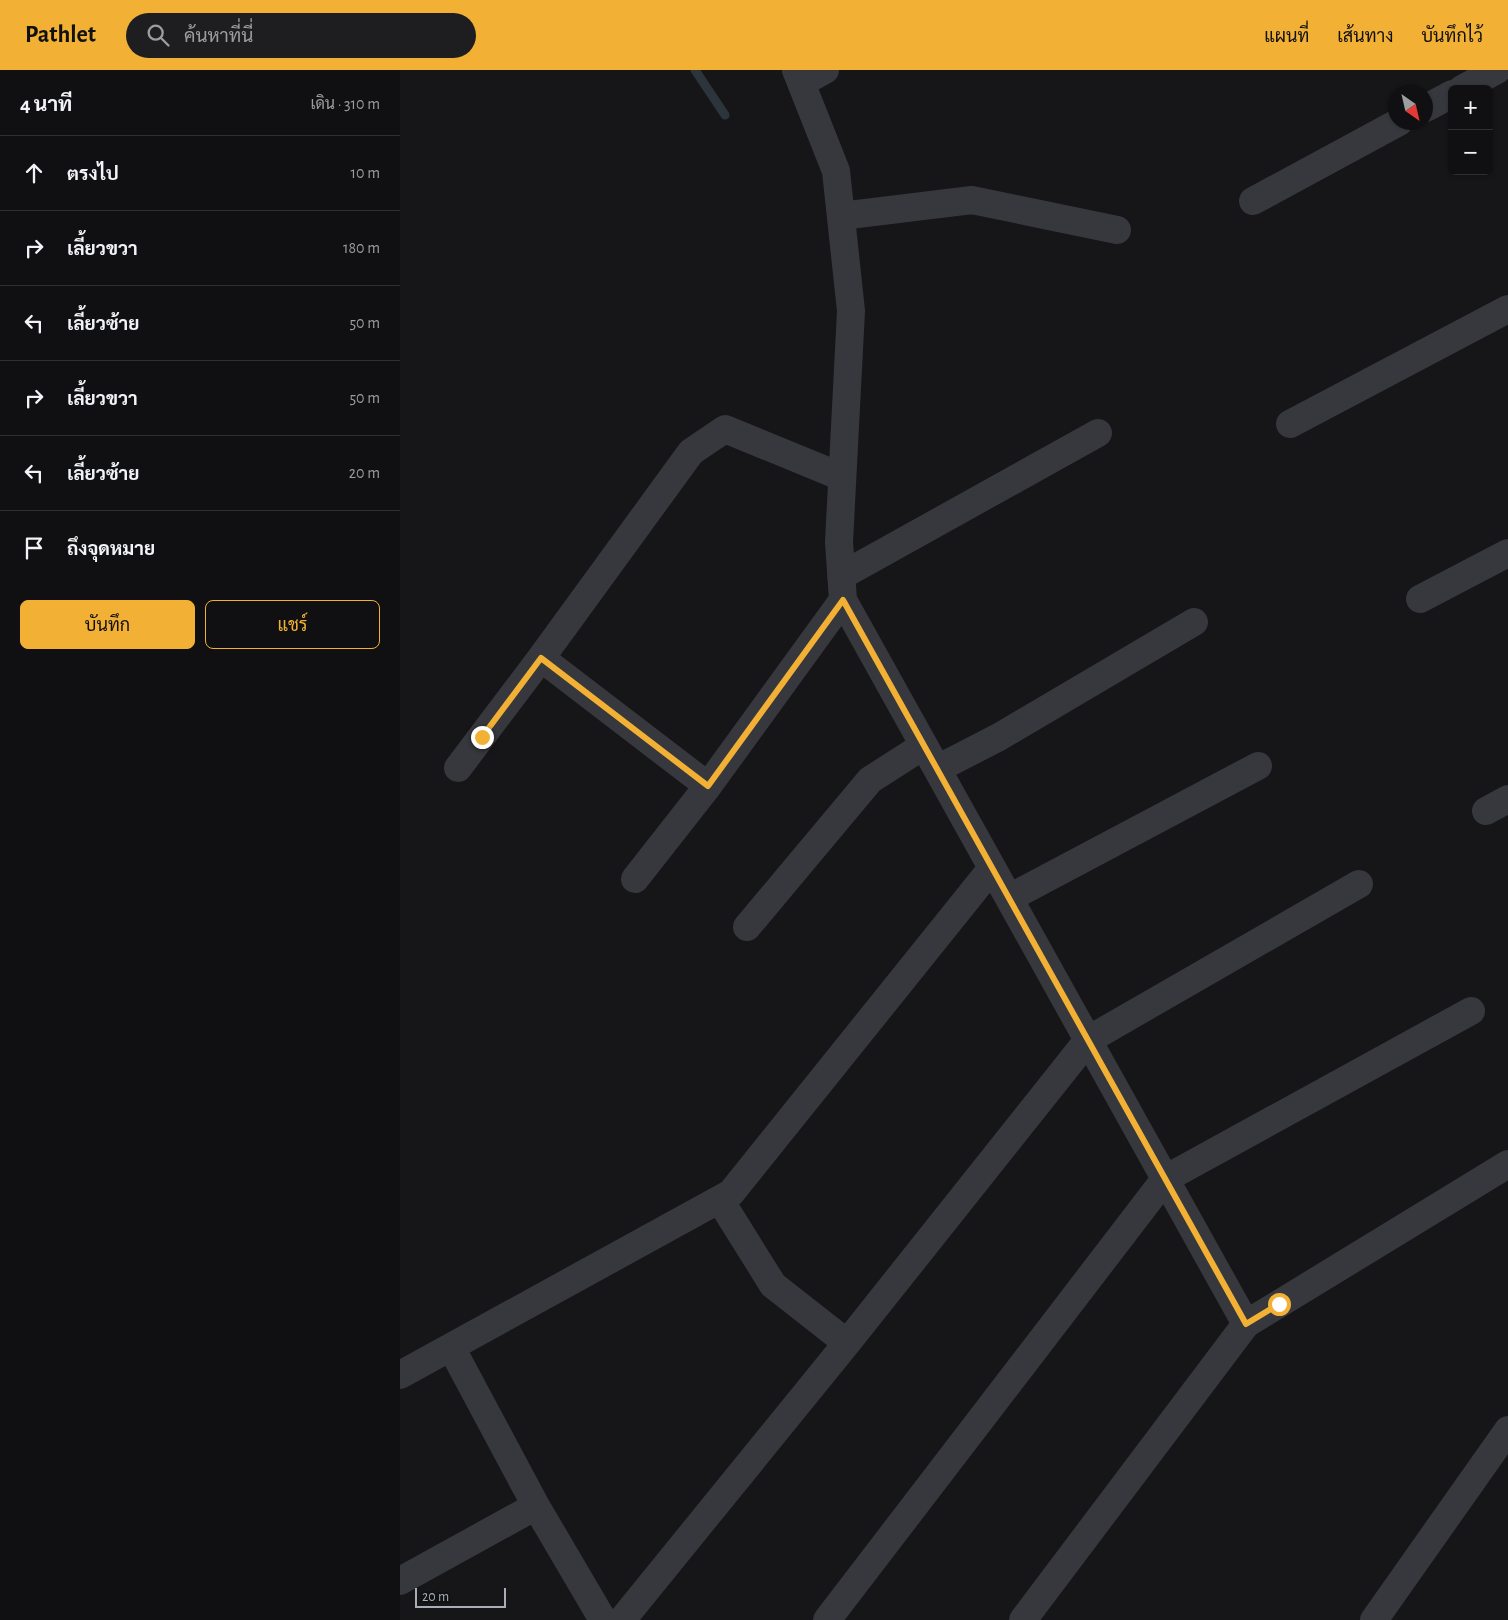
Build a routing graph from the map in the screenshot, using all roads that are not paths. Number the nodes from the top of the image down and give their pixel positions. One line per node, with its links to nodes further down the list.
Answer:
1 (825, 70): 3 (street)
2 (1497, 70): 4 (street)
3 (799, 76): 9 (street)
4 (1469, 85)
5 (1448, 96): 6 (street)
6 (1433, 104)
7 (1388, 128): 8 (street)
8 (1253, 201)
9 (841, 216): 10 (street); 14 (street)
10 (1117, 230)
11 (1508, 309): 12 (street)
12 (1290, 424)
13 (1098, 433): 16 (street)
14 (842, 478): 16 (street); 19 (street)
15 (1508, 553): 17 (street)
16 (842, 588): 20 (street); 24 (street)
17 (1420, 600)
18 (1194, 622): 23 (street)
19 (541, 658): 22 (street); 24 (street)
20 (923, 746): 23 (street); 29 (street)
21 (1258, 766): 28 (street)
22 (458, 768)
23 (937, 769): 25 (street)
24 (708, 786): 26 (street)
25 (992, 868): 28 (street); 34 (street)
26 (635, 879)
27 (1360, 884): 31 (street)
28 (1009, 898): 31 (street)
29 (747, 928)
30 (1471, 1011): 33 (street)
31 (1088, 1040): 33 (street); 36 (street)
32 (1508, 1164): 35 (street)
33 (1165, 1179): 35 (street); 44 (street)
34 (720, 1200): 36 (street); 37 (street)
35 (1246, 1324): 45 (street)
36 (847, 1343): 43 (street)
37 (451, 1347): 38 (street); 40 (street)
38 (400, 1375)
39 (1508, 1430): 46 (street)
40 (536, 1506): 41 (street); 42 (street)
41 (400, 1581)
42 (603, 1620)
43 (622, 1620)
44 (827, 1620)
45 (1023, 1620)
46 (1374, 1620)

